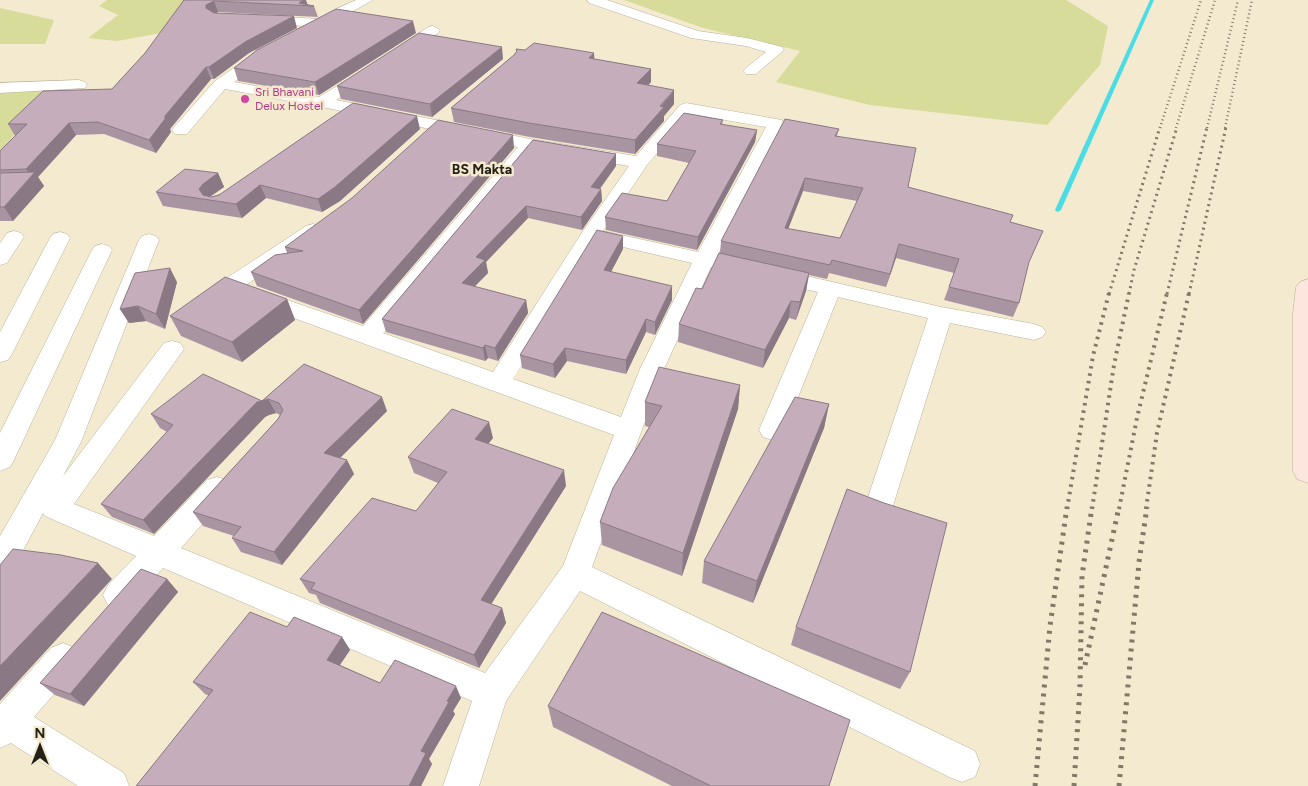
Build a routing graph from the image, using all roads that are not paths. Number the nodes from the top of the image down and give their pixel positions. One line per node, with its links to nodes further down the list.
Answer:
1 (366, 0): 3 (street)
2 (594, 0): 10 (street)
3 (341, 12): 4 (street); 6 (street)
4 (369, 17)
5 (246, 19): 6 (street)
6 (321, 23): 8 (street)
7 (415, 27): 14 (street)
8 (296, 36)
9 (272, 50): 11 (street)
10 (751, 71)
11 (221, 84): 14 (street); 17 (street)
12 (79, 86): 13 (street)
13 (0, 88)
14 (322, 102): 15 (street)
15 (352, 108): 16 (street); 18 (street)
16 (336, 119)
17 (181, 130)
18 (530, 144): 19 (street); 34 (street)
19 (640, 162): 21 (street); 27 (street)
20 (325, 222): 28 (street)
21 (591, 234): 27 (street); 37 (street)
22 (14, 237): 26 (street)
23 (60, 238): 36 (street)
24 (149, 240): 46 (street)
25 (102, 250): 40 (street)
26 (0, 259)
27 (704, 260): 29 (street); 38 (street)
28 (231, 287): 31 (street); 34 (street)
29 (831, 288): 32 (street); 39 (street)
30 (1307, 300): 42 (main road)
31 (197, 308)
32 (941, 314): 33 (street); 44 (street)
33 (1034, 332)
34 (368, 336): 37 (street)
35 (172, 349): 43 (street)
36 (0, 354)
37 (498, 383): 38 (street)
38 (630, 430): 47 (street)
39 (772, 430)
40 (0, 460)
41 (236, 467): 45 (street)
42 (1308, 471)
43 (55, 508): 45 (street); 48 (street)
44 (878, 510)
45 (158, 552): 49 (street); 51 (street)
46 (0, 564)
47 (575, 573): 51 (street); 53 (street)
48 (0, 576)
49 (99, 618)
50 (80, 640): 52 (street)
51 (492, 693): 55 (street)
52 (4, 726): 54 (street)
53 (962, 764)
54 (111, 786)
55 (461, 786)

